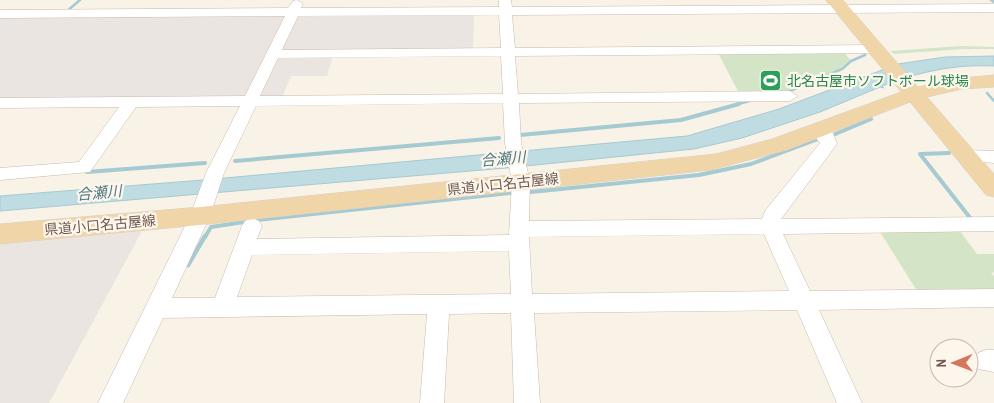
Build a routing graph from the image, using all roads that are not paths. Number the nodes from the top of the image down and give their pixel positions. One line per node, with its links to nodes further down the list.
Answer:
1 (84, 0): 9 (street)
2 (838, 4): 3 (street); 5 (street); 13 (main road)
3 (907, 4): 4 (street)
4 (971, 4): 7 (street); 10 (street)
5 (506, 5): 6 (street); 11 (street)
6 (296, 6): 9 (street); 12 (street)
7 (994, 8)
8 (0, 14): 9 (street)
9 (70, 14)
10 (994, 23)
11 (508, 52): 12 (street); 13 (street); 17 (street)
12 (273, 54): 18 (street)
13 (879, 55): 15 (main road)
14 (994, 81): 15 (main road, 県道小口名古屋線)
15 (906, 86): 21 (main road, 県道小口名古屋線); 22 (main road)
16 (790, 96): 17 (street)
17 (510, 98): 18 (street); 25 (street)
18 (251, 100): 19 (street); 27 (street)
19 (130, 102): 20 (street); 24 (street)
20 (0, 103)
21 (817, 129): 25 (main road, 県道小口名古屋線); 30 (street)
22 (966, 156): 23 (street); 26 (main road)
23 (994, 157)
24 (0, 174)
25 (520, 178): 27 (main road, 県道小口名古屋線); 32 (street)
26 (994, 189)
27 (202, 211): 31 (main road, 県道小口名古屋線); 39 (street)
28 (994, 224): 30 (street)
29 (252, 226): 33 (street)
30 (771, 228): 32 (street); 35 (street)
31 (0, 234)
32 (520, 236): 33 (street); 36 (street)
33 (244, 247): 38 (street)
34 (994, 298): 35 (street)
35 (804, 300): 36 (street); 43 (street)
36 (522, 304): 37 (street); 42 (street)
37 (439, 305): 38 (street); 41 (street)
38 (223, 307): 39 (street)
39 (154, 308): 40 (street)
40 (110, 403)
41 (432, 403)
42 (527, 403)
43 (850, 403)

